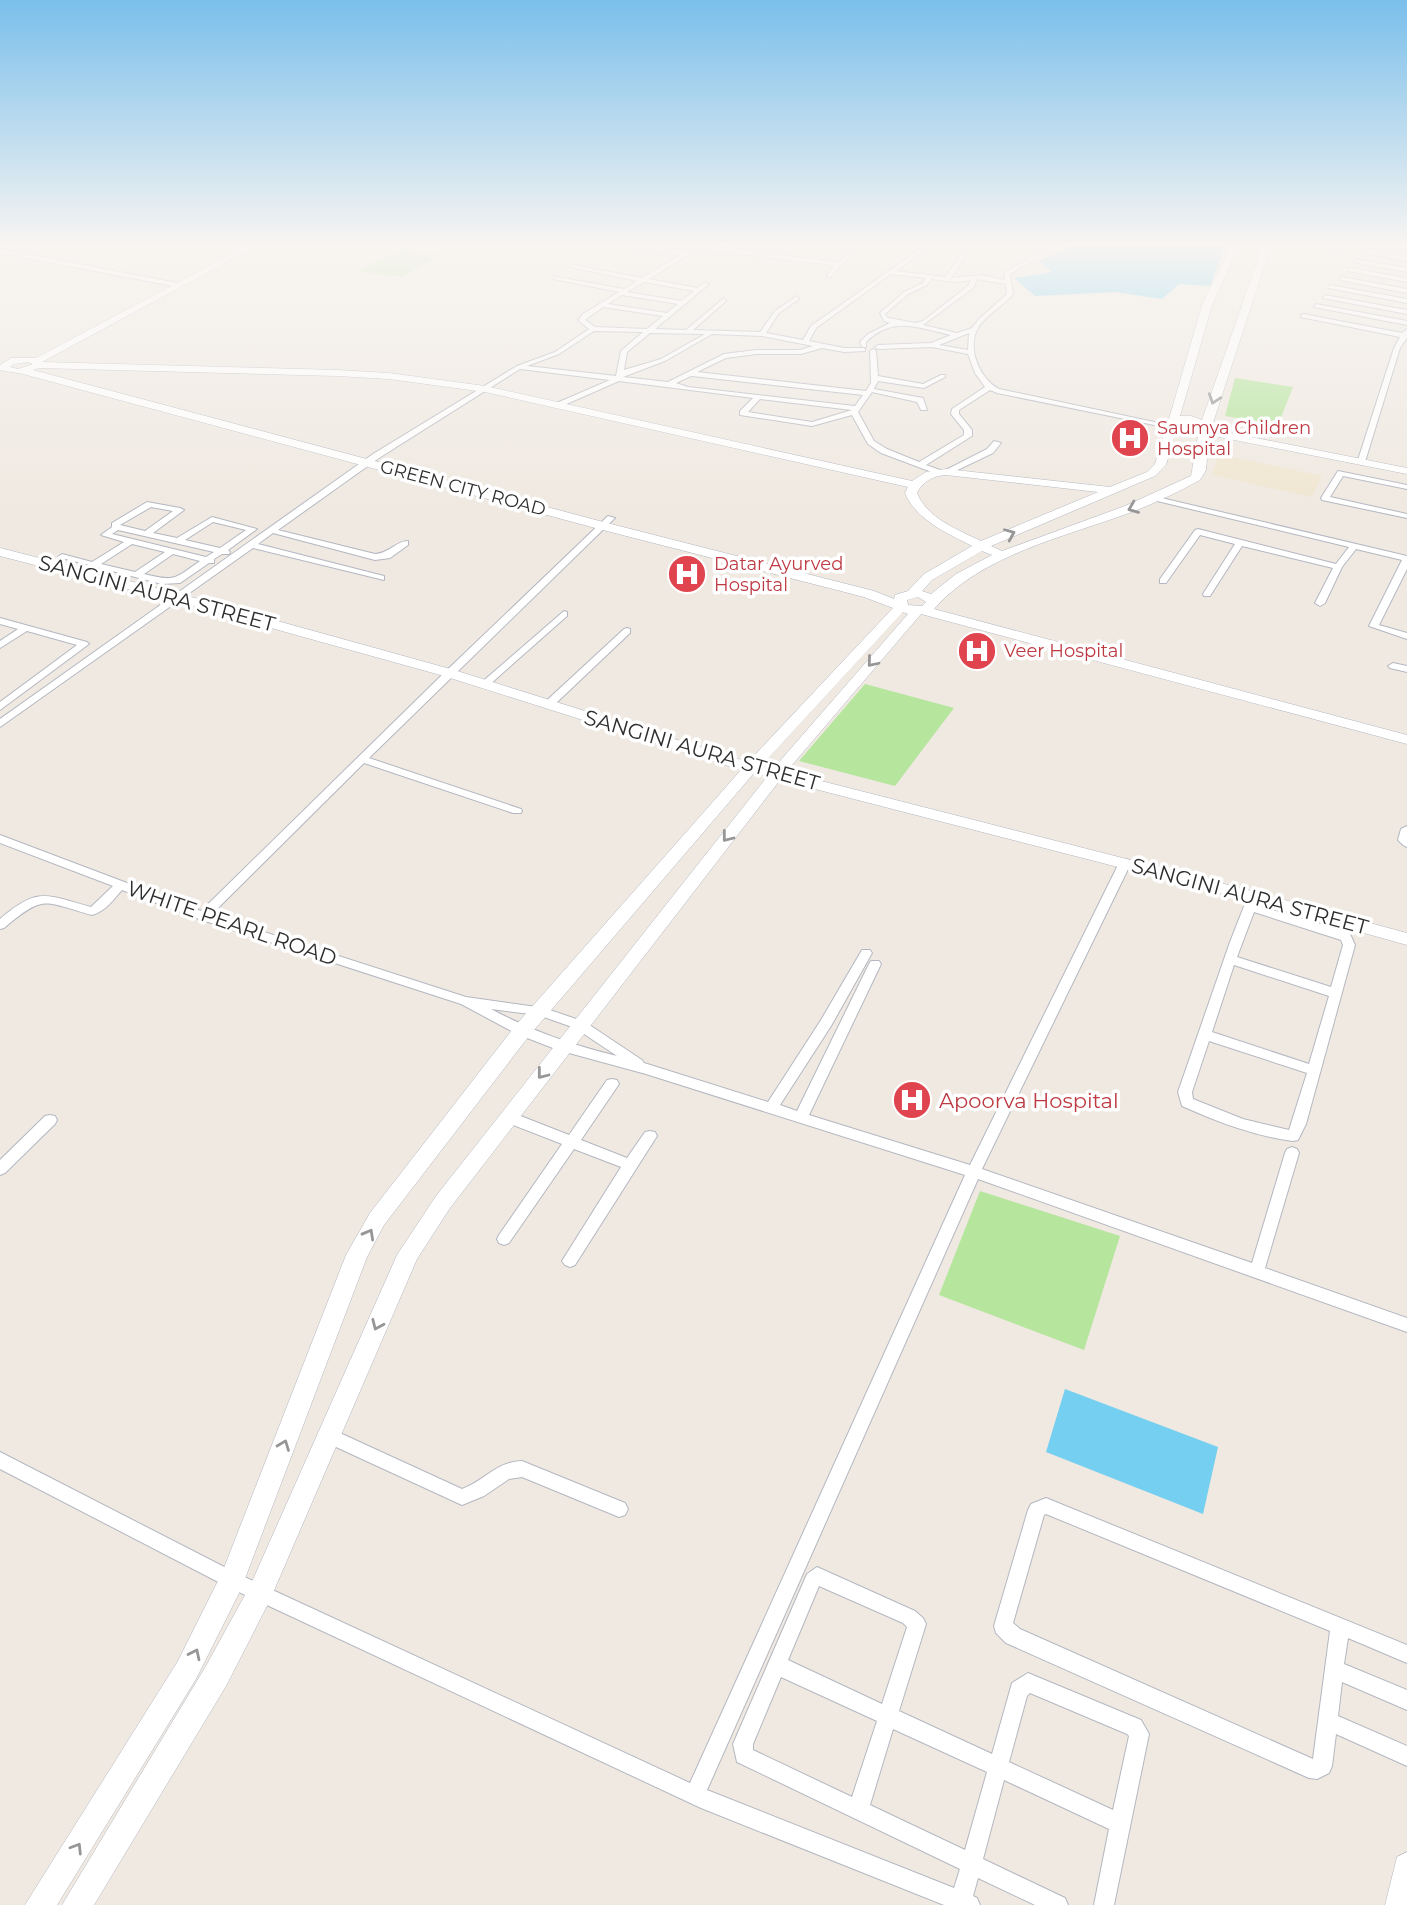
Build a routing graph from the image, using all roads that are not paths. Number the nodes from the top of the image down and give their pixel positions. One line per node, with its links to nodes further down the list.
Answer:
1 (84, 331): 27 (street)
2 (590, 331): 28 (street)
3 (648, 331): 30 (street)
4 (666, 331): 14 (street)
5 (764, 331): 16 (street)
6 (811, 331): 19 (street)
7 (879, 331): 23 (street)
8 (941, 331): 17 (street)
9 (966, 331): 17 (street)
10 (974, 331): 26 (street)
11 (1199, 331): 42 (street)
12 (1238, 331): 43 (street, one-way to 43)
13 (1388, 331): 18 (street)
14 (686, 332): 15 (street)
15 (713, 333): 16 (street); 30 (street)
16 (762, 334): 19 (street)
17 (954, 334): 21 (street)
18 (1406, 334): 22 (street)
19 (806, 341): 20 (street)
20 (823, 345): 23 (street); 29 (street)
21 (932, 345): 25 (street); 26 (street)
22 (1398, 346): 24 (street); 46 (street)
23 (863, 348): 25 (street)
24 (1407, 348)
25 (875, 349): 32 (street)
26 (971, 353): 35 (street)
27 (15, 367): 36 (street); 45 (street, GREEN CITY ROAD)
28 (519, 367): 30 (street); 36 (street)
29 (691, 374): 33 (street); 34 (street)
30 (620, 376): 34 (street); 39 (street)
31 (943, 376): 32 (street)
32 (874, 378): 37 (street)
33 (764, 382): 37 (street); 38 (street)
34 (669, 384): 38 (street)
35 (988, 388): 42 (street); 47 (street)
36 (485, 389): 39 (street); 45 (street)
37 (869, 391): 40 (street); 41 (street)
38 (754, 396): 41 (street); 41 (street)
39 (562, 404): 50 (street)
40 (924, 408)
41 (856, 410): 47 (street)
42 (1171, 424): 43 (street); 52 (street)
43 (1205, 429): 46 (street); 53 (street)
44 (997, 443): 49 (street)
45 (372, 459): 55 (street, GREEN CITY ROAD); 57 (street)
46 (1361, 460): 48 (street)
47 (922, 464): 49 (street)
48 (1407, 469)
49 (942, 472): 50 (street); 52 (street)
50 (914, 485): 64 (street)
51 (1407, 487): 54 (street)
52 (1115, 491): 64 (street, one-way to 52)
53 (1156, 498): 65 (street); 70 (street, one-way to 70)
54 (1407, 516)
55 (607, 522): 82 (street, GREEN CITY ROAD); 94 (street)
56 (117, 527): 58 (street); 58 (street); 60 (street)
57 (273, 531): 62 (street); 63 (street)
58 (147, 533): 59 (street)
59 (178, 541): 66 (street); 66 (street)
60 (130, 542): 68 (street); 74 (street)
61 (1240, 542): 76 (street); 79 (street); 80 (street)
62 (405, 543)
63 (253, 545): 69 (street); 78 (street)
64 (981, 546): 70 (street); 82 (street)
65 (1354, 546): 73 (street); 76 (street)
66 (222, 551): 69 (street); 72 (street)
67 (0, 552): 81 (street, SANGINI AURA STREET)
68 (171, 552): 72 (street); 77 (street)
69 (239, 555): 75 (street)
70 (1001, 555): 82 (street)
71 (62, 557): 74 (street)
72 (208, 561): 75 (street); 77 (street)
73 (1406, 563): 88 (street)
74 (94, 564): 77 (street)
75 (225, 565): 81 (street)
76 (1338, 567): 83 (street)
77 (136, 575)
78 (381, 578)
79 (1163, 581)
80 (1207, 594)
81 (179, 598): 92 (street); 94 (street, SANGINI AURA STREET)
82 (916, 603): 99 (street); 100 (street); 102 (street); 103 (street, one-way to 103)
83 (1320, 603)
84 (564, 614): 95 (street)
85 (3, 625): 86 (street)
86 (25, 628): 89 (street); 90 (street)
87 (627, 631): 96 (street)
88 (1407, 636)
89 (0, 645)
90 (61, 664): 92 (street); 97 (street)
91 (1393, 666): 93 (street)
92 (79, 668): 98 (street)
93 (1407, 669)
94 (450, 673): 95 (street, SANGINI AURA STREET); 101 (street)
95 (485, 684): 96 (street, SANGINI AURA STREET)
96 (549, 704): 102 (street, SANGINI AURA STREET)
97 (0, 707)
98 (0, 724)
99 (1407, 729)
100 (1407, 740)
101 (363, 759): 104 (street); 111 (street)
102 (751, 768): 103 (street, SANGINI AURA STREET); 118 (street)
103 (777, 774): 108 (street, SANGINI AURA STREET); 119 (street, one-way to 119)
104 (517, 811)
105 (1407, 829): 107 (street)
106 (0, 839): 109 (street, WHITE PEARL ROAD)
107 (1407, 843)
108 (1125, 863): 110 (street, SANGINI AURA STREET); 135 (street)
109 (120, 885): 111 (street, WHITE PEARL ROAD); 113 (street)
110 (1252, 902): 112 (street, SANGINI AURA STREET); 115 (street)
111 (203, 916): 117 (street, WHITE PEARL ROAD)
112 (1313, 919): 114 (street, SANGINI AURA STREET); 116 (street)
113 (0, 925)
114 (1407, 939)
115 (1231, 960): 116 (street); 121 (street)
116 (1335, 993): 124 (street)
117 (465, 1001): 118 (street); 120 (street)
118 (539, 1011): 119 (street); 120 (street)
119 (580, 1025): 122 (street); 123 (street)
120 (522, 1031): 122 (street); 143 (street, one-way to 120)
121 (1206, 1035): 124 (street); 124 (street)
122 (563, 1047): 123 (street); 127 (street, one-way to 127)
123 (646, 1069): 126 (street)
124 (1313, 1070)
125 (612, 1084): 131 (street)
126 (771, 1108): 128 (street); 128 (street)
127 (508, 1117): 131 (street); 140 (street, one-way to 140)
128 (801, 1117): 135 (street)
129 (50, 1120): 134 (street)
130 (650, 1136): 133 (street)
131 (571, 1142): 133 (street); 136 (street)
132 (1292, 1153): 138 (street)
133 (630, 1165): 137 (street)
134 (0, 1169)
135 (974, 1171): 138 (street); 154 (street)
136 (504, 1239)
137 (570, 1261)
138 (1257, 1271): 139 (street)
139 (1407, 1325)
140 (329, 1436): 142 (street); 144 (street)
141 (0, 1460): 143 (street)
142 (619, 1509)
143 (232, 1580): 144 (street); 160 (street, one-way to 143)
144 (260, 1594): 154 (street); 161 (street)
145 (1340, 1626): 146 (street); 148 (street); 151 (street)
146 (1407, 1654)
147 (777, 1665): 150 (street); 150 (street); 155 (street)
148 (1334, 1669): 149 (street); 151 (street)
149 (1407, 1700)
150 (889, 1717): 153 (street); 155 (street)
151 (1328, 1721): 152 (street)
152 (1407, 1756)
153 (998, 1768): 156 (street); 156 (street); 157 (street)
154 (695, 1796): 159 (street)
155 (858, 1810): 157 (street)
156 (1122, 1824): 163 (street)
157 (972, 1864): 159 (street); 162 (street)
158 (1407, 1867): 164 (street)
159 (965, 1903)
160 (40, 1905)
161 (77, 1905)
162 (1058, 1905)
163 (1104, 1905)
164 (1400, 1905)

